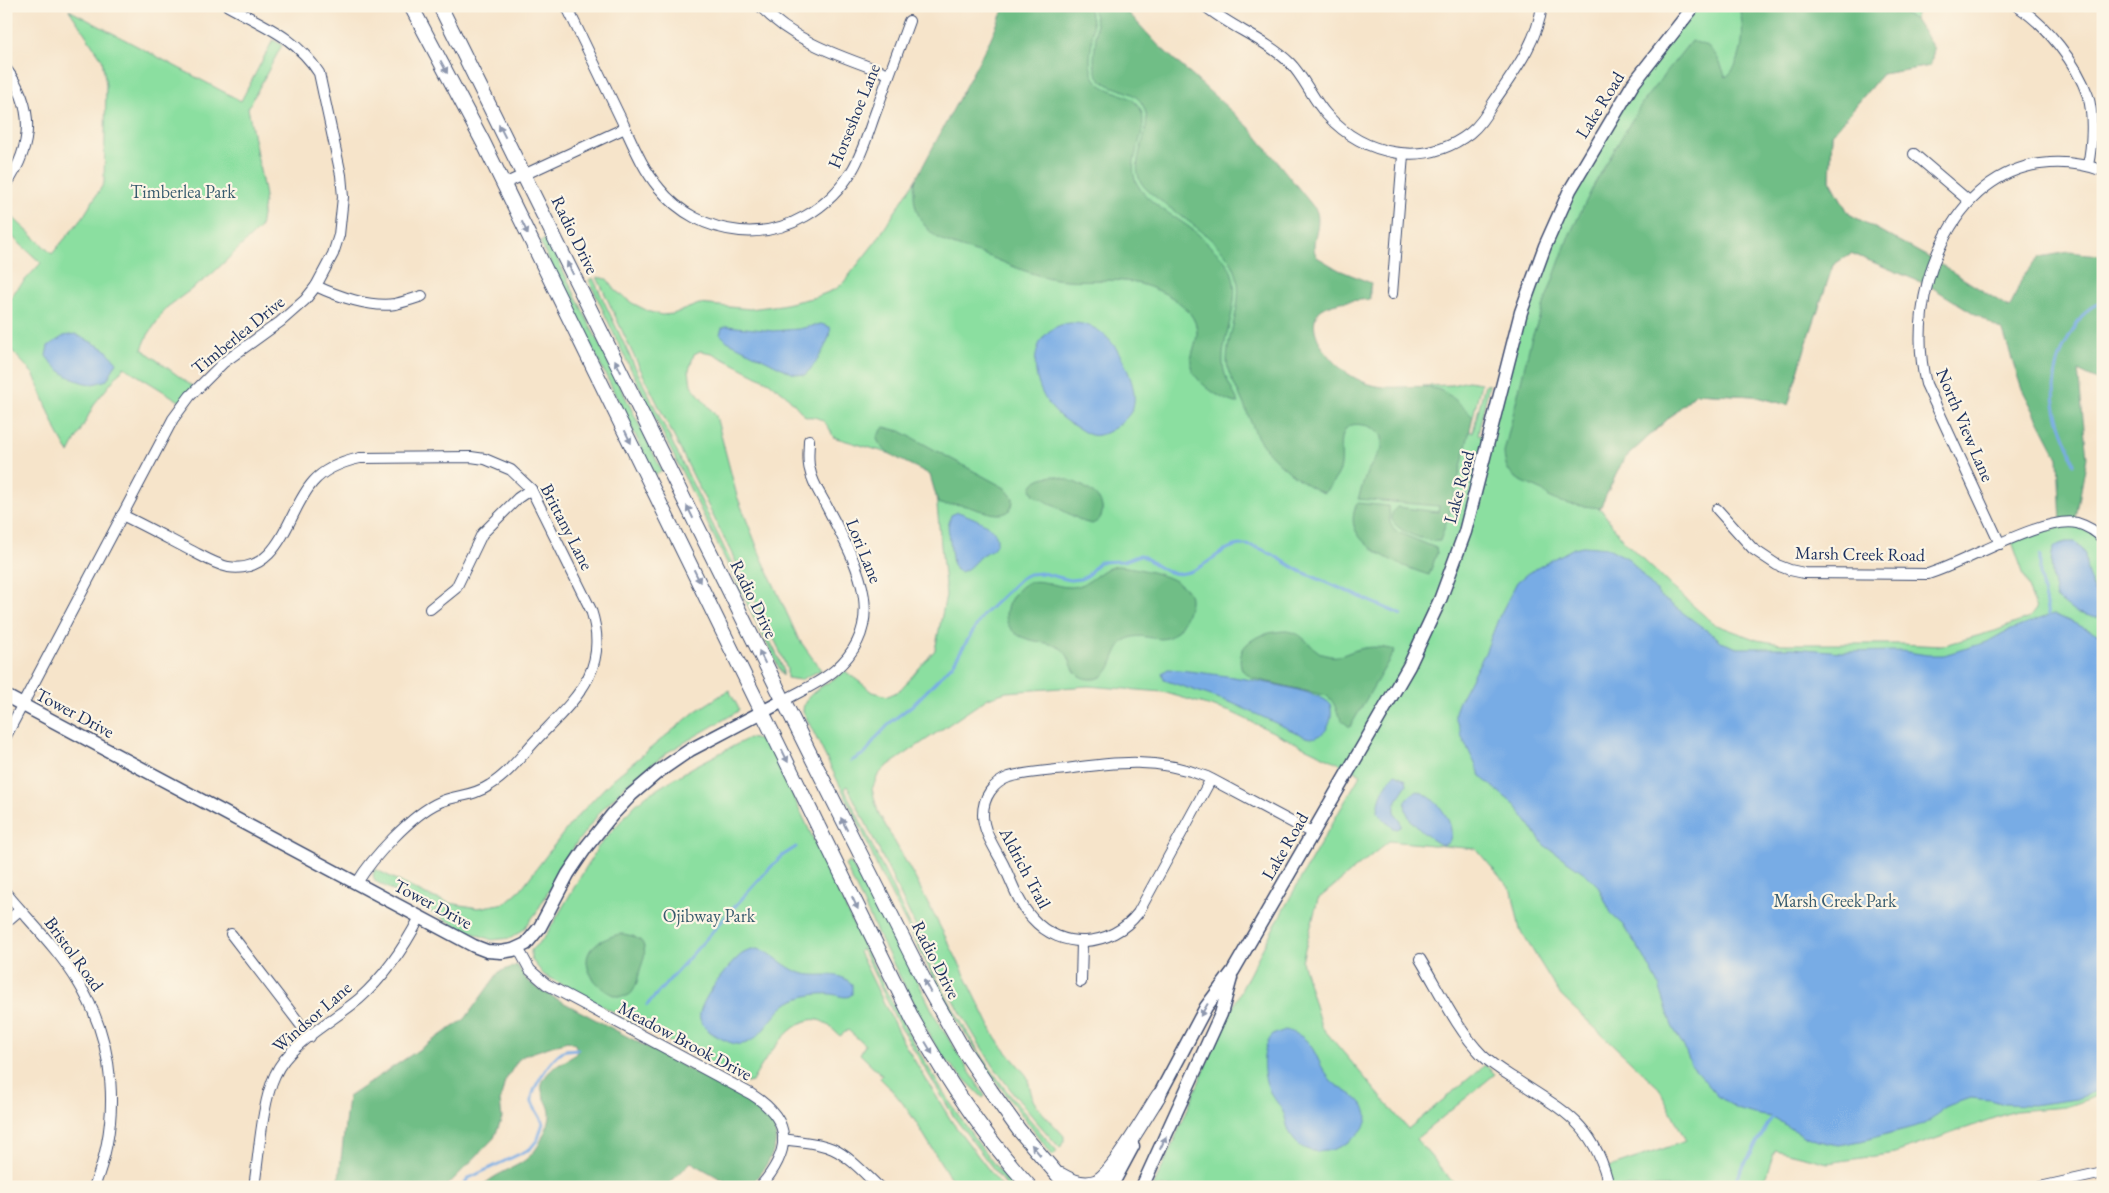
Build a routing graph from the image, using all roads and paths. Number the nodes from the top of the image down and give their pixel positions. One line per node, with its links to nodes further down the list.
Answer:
1 (228, 6): 22 (street, Timberlea Drive)
2 (411, 6): 19 (main road, one-way to 19)
3 (440, 6): 18 (main road, Radio Drive, one-way to 3)
4 (760, 6): 12 (street)
5 (1205, 6): 15 (street)
6 (1542, 6): 15 (street)
7 (1694, 6): 38 (street, Lake Road)
8 (2018, 6): 16 (street)
9 (566, 7): 13 (street, Horseshoe Lane)
10 (909, 21): 12 (street, Horseshoe Lane)
11 (6, 69): 20 (street)
12 (889, 74): 13 (street, Horseshoe Lane)
13 (625, 128): 18 (street)
14 (1914, 154): 21 (street)
15 (1403, 155): 23 (street)
16 (2088, 165): 17 (street, North View Lane); 21 (street, North View Lane)
17 (2103, 171)
18 (524, 174): 19 (street); 33 (main road, Radio Drive, one-way to 18)
19 (504, 184): 35 (main road, one-way to 35)
20 (6, 185)
21 (1969, 201): 30 (street, North View Lane)
22 (316, 286): 24 (street); 28 (street, Timberlea Drive)
23 (1392, 294)
24 (422, 296)
25 (809, 440): 33 (street, Lori Lane)
26 (532, 489): 28 (street, Brittany Lane); 31 (street); 39 (street, Brittany Lane)
27 (1717, 509): 30 (street, Marsh Creek Road)
28 (122, 515): 34 (street, Timberlea Drive)
29 (2103, 539): 30 (street, Marsh Creek Road)
30 (2000, 544)
31 (430, 609)
32 (6, 696): 34 (street, Tower Drive)
33 (783, 701): 35 (street); 53 (main road, Radio Drive, one-way to 33)
34 (22, 705): 36 (street); 39 (street, Tower Drive)
35 (764, 712): 46 (street); 59 (main road, one-way to 59)
36 (6, 736)
37 (1211, 779): 38 (street, Aldrich Trail); 45 (street, Aldrich Trail); 45 (street, Aldrich Trail)
38 (1312, 833): 48 (street, Lake Road)
39 (357, 884): 42 (street, Tower Drive)
40 (6, 894): 41 (street, Bristol Road)
41 (20, 910): 43 (street); 55 (street, Bristol Road)
42 (420, 917): 46 (street, Tower Drive); 50 (street, Windsor Lane)
43 (6, 922)
44 (231, 934): 50 (street)
45 (1082, 942): 49 (street)
46 (518, 948): 52 (street, Meadow Brook Drive)
47 (1420, 958): 63 (street)
48 (1234, 971): 51 (street, Lake Road, one-way to 51); 62 (street, Lake Road, one-way to 48)
49 (1081, 982)
50 (310, 1037): 56 (street, Windsor Lane)
51 (1159, 1095): 53 (main road); 61 (street, Lake Road)
52 (783, 1139): 57 (street, Meadow Brook Drive); 58 (street)
53 (1050, 1167): 60 (main road, Radio Drive)
54 (2103, 1173): 64 (street)
55 (94, 1187)
56 (254, 1187)
57 (760, 1187)
58 (879, 1187)
59 (1030, 1187)
60 (1068, 1187)
61 (1111, 1187)
62 (1142, 1187)
63 (1609, 1187)
64 (2040, 1187)

